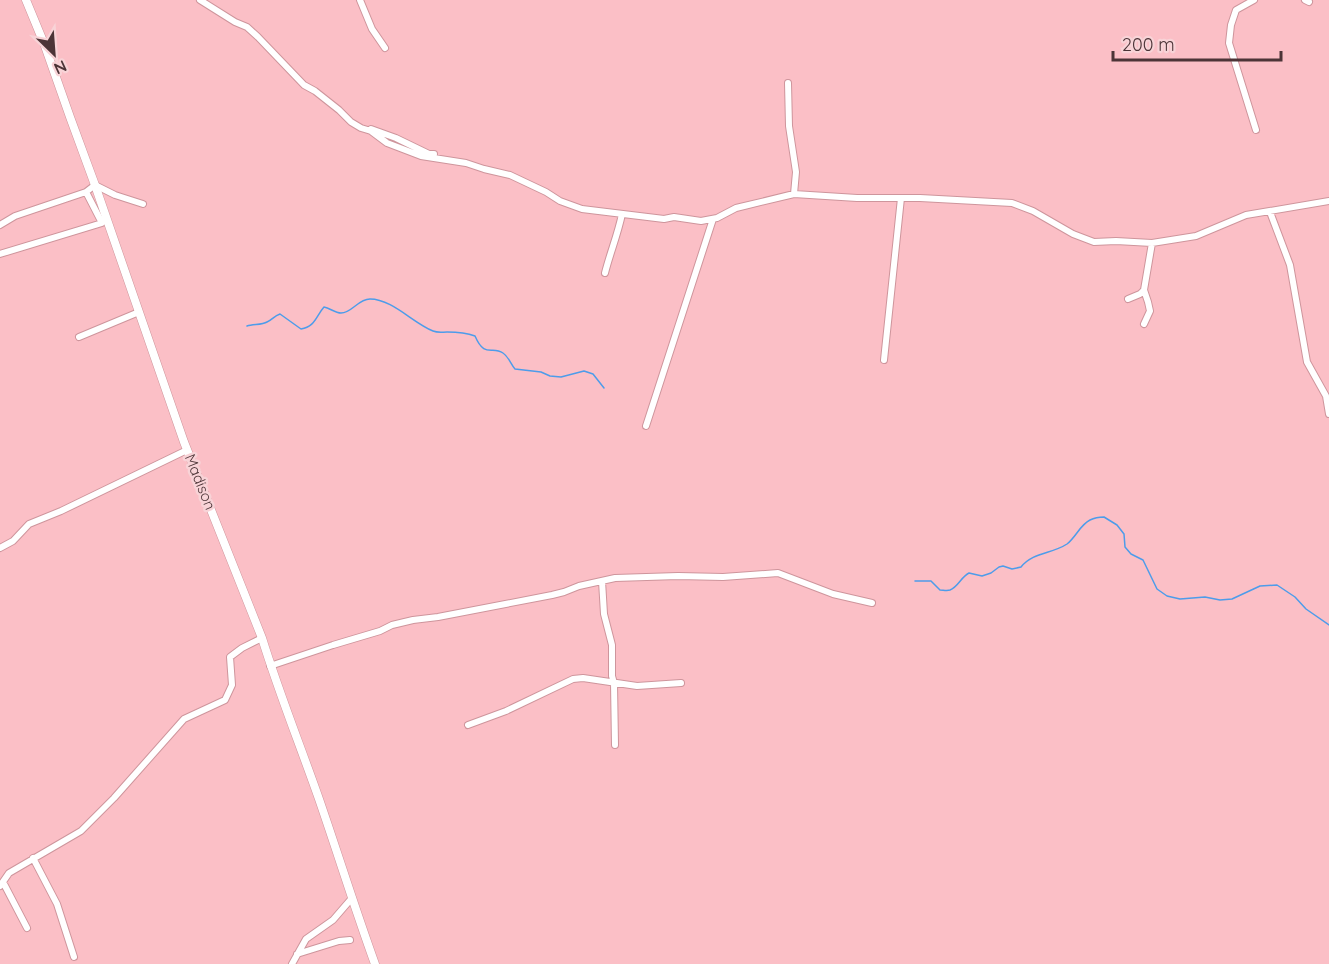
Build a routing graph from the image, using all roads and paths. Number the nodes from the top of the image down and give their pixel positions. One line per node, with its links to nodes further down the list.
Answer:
1 (27, 0): 8 (street, Madison)
2 (200, 0): 15 (street)
3 (360, 0): 5 (street)
4 (1254, 0): 7 (street)
5 (385, 48)
6 (788, 83): 10 (street)
7 (1256, 130)
8 (95, 185): 9 (street); 13 (street); 23 (street, Madison)
9 (86, 192): 17 (street); 19 (street)
10 (794, 194): 11 (street); 16 (street)
11 (901, 198): 18 (street); 26 (street)
12 (1329, 201): 14 (street)
13 (143, 204)
14 (1270, 212): 18 (street); 27 (street)
15 (622, 214): 16 (street); 20 (street)
16 (713, 219): 28 (street)
17 (0, 225)
18 (1152, 243): 21 (street)
19 (0, 254)
20 (605, 273)
21 (1144, 290): 22 (street); 24 (street)
22 (1128, 299)
23 (139, 312): 25 (street); 29 (street, Madison)
24 (1144, 324)
25 (79, 338)
26 (884, 360)
27 (1329, 414)
28 (646, 426)
29 (187, 450): 30 (street); 33 (street, Madison)
30 (0, 548)
31 (602, 581): 32 (street); 34 (street); 35 (street)
32 (872, 603)
33 (262, 638): 34 (street, Madison); 39 (street)
34 (270, 666): 41 (street, Madison)
35 (614, 683): 36 (street); 37 (street); 38 (street)
36 (681, 683)
37 (468, 725)
38 (615, 745)
39 (33, 858): 40 (street); 45 (street)
40 (2, 884): 42 (street)
41 (352, 898): 44 (street); 47 (street, Madison)
42 (27, 928)
43 (350, 940): 44 (street)
44 (297, 954): 46 (street)
45 (74, 957)
46 (292, 964)
47 (375, 964)

